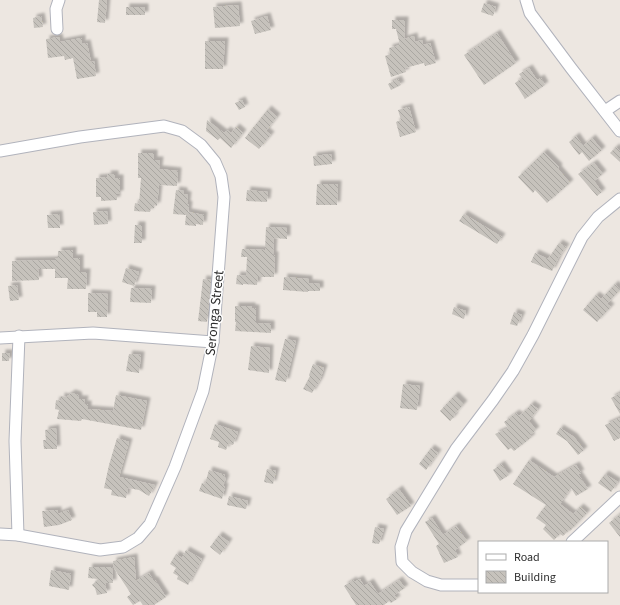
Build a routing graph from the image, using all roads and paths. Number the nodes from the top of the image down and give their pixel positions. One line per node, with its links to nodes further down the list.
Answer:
1 (59, 0): 3 (street)
2 (526, 0): 5 (street)
3 (57, 29)
4 (620, 101): 5 (street)
5 (605, 111): 6 (street)
6 (620, 131)
7 (0, 151): 11 (street, Seronga Street)
8 (620, 198): 16 (street)
9 (19, 336): 10 (street); 11 (street); 14 (street)
10 (0, 338)
11 (213, 342): 14 (street, Seronga Street)
12 (620, 497): 15 (street)
13 (0, 534): 14 (street, Seronga Street)
14 (18, 536)
15 (573, 541)
16 (478, 585)

